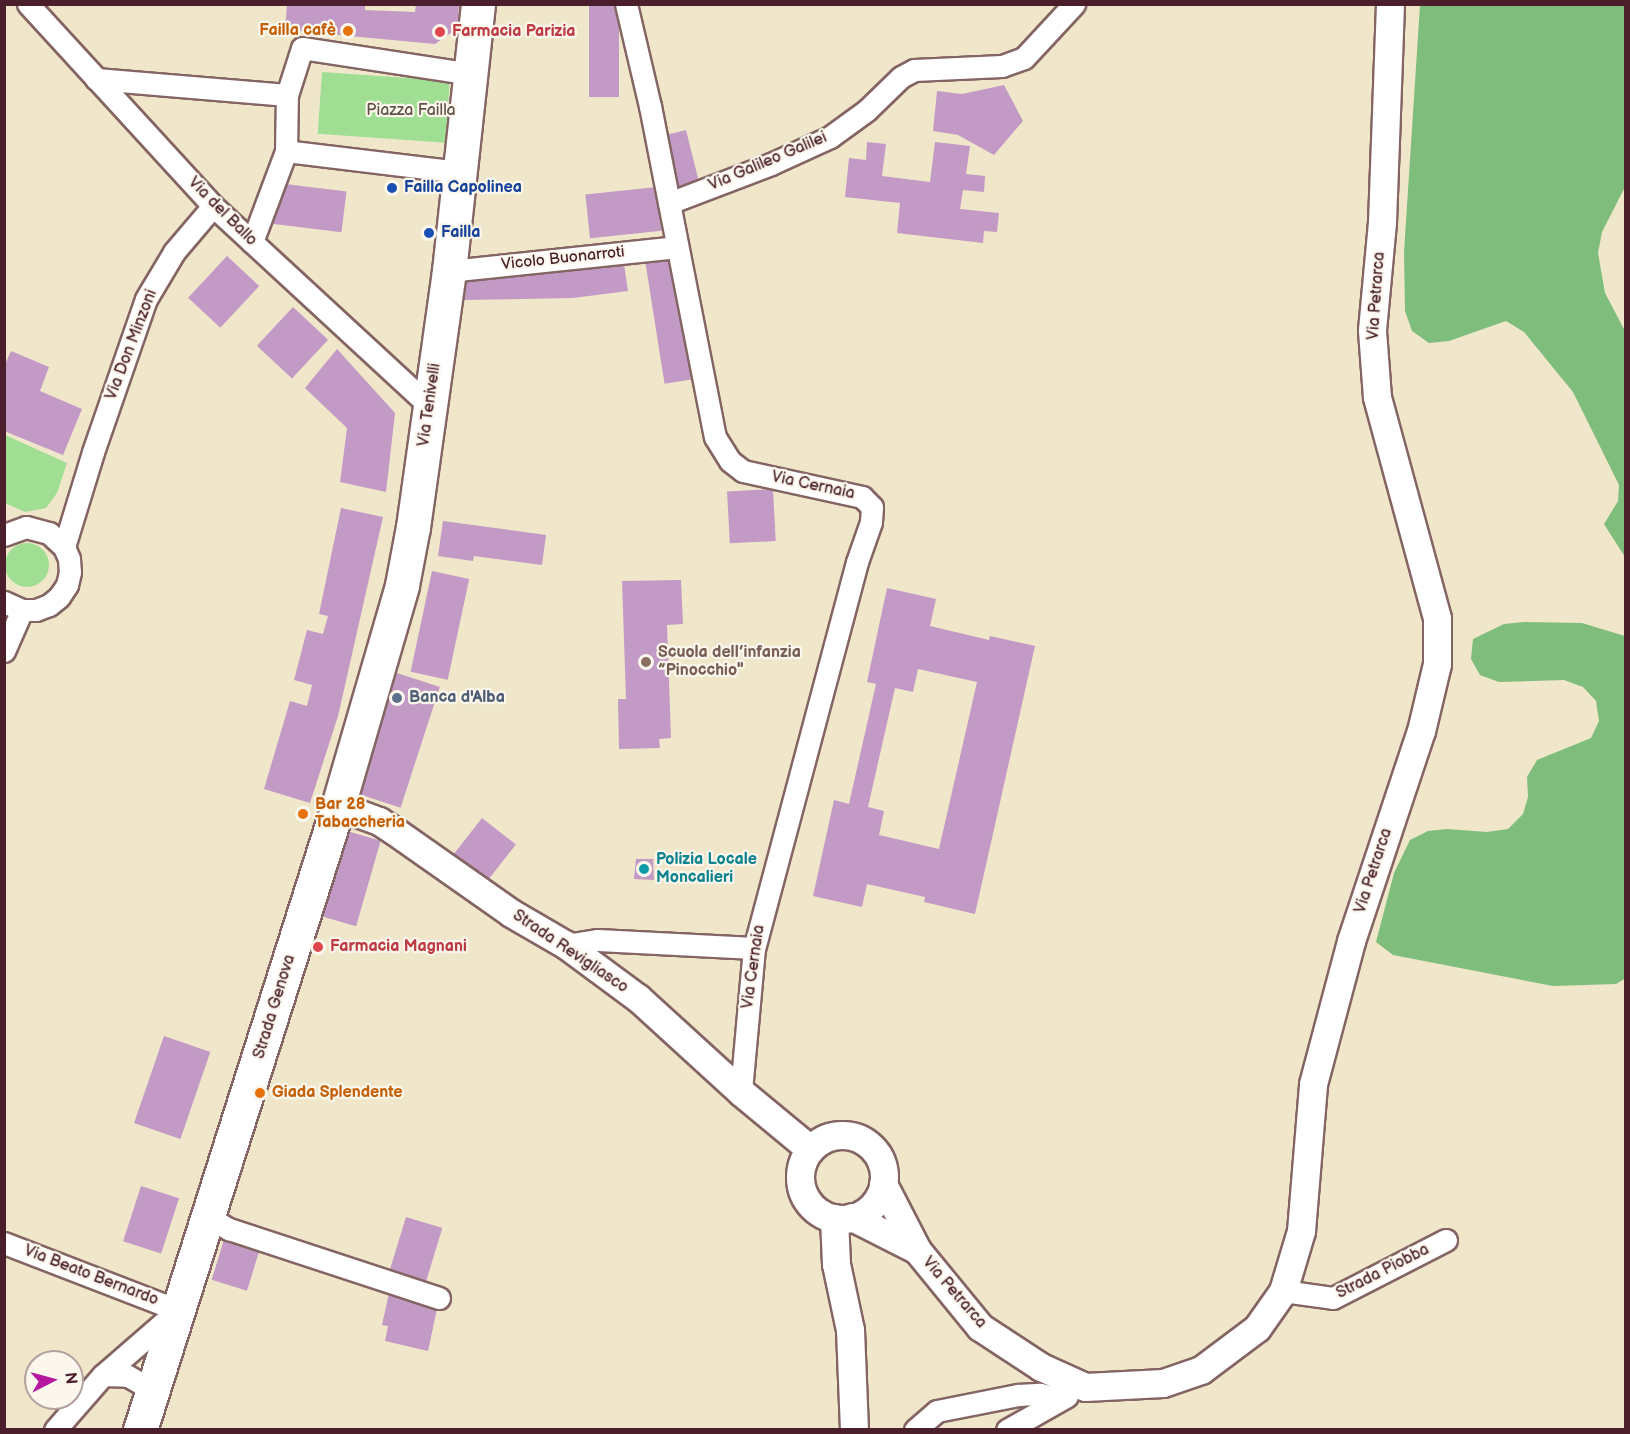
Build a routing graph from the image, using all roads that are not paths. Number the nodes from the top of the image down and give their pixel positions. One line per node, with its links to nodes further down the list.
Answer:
1 (28, 4): 7 (street, Via del Ballo)
2 (478, 4): 6 (main road, Via Tenivelli)
3 (626, 4): 11 (street, Via Cernaia)
4 (1074, 4): 11 (street, Via Galileo Galilei)
5 (1390, 4): 34 (street, Via Petrarca)
6 (471, 74): 8 (street); 10 (main road, Via Tenivelli)
7 (96, 79): 8 (street); 12 (street, Via del Ballo)
8 (287, 95): 9 (street)
9 (286, 151): 10 (street); 13 (street)
10 (459, 172): 15 (main road, Via Tenivelli)
11 (669, 203): 14 (street, Via Cernaia)
12 (213, 206): 13 (street, Via del Ballo); 17 (street, Via Don Minzoni)
13 (252, 242): 16 (street, Via del Ballo)
14 (677, 247): 15 (street, Vicolo Buonarroti); 25 (street, Via Cernaia)
15 (449, 271): 16 (main road, Via Tenivelli)
16 (430, 406): 23 (main road, Via Tenivelli)
17 (78, 499): 19 (street); 20 (street, Via Don Minzoni)
18 (7, 529): 19 (street)
19 (40, 529): 20 (street)
20 (64, 546): 21 (street)
21 (14, 606): 22 (street)
22 (4, 651)
23 (340, 801): 24 (street, Strada Revigliasco); 29 (main road, Strada Genova)
24 (566, 945): 25 (street); 26 (street, Strada Revigliasco)
25 (754, 948): 26 (street, Via Cernaia)
26 (741, 1092): 27 (street, Strada Revigliasco)
27 (810, 1149): 28 (street); 30 (street)
28 (883, 1184): 30 (street); 33 (street, Via Petrarca)
29 (207, 1216): 35 (street); 36 (main road, Strada Genova)
30 (843, 1218): 33 (street, Via Petrarca); 41 (street)
31 (1446, 1240): 34 (street, Strada Piobba)
32 (4, 1243): 36 (street, Via Beato Bernardo)
33 (916, 1250): 38 (street, Via Petrarca)
34 (1283, 1292): 38 (street, Via Petrarca)
35 (439, 1298)
36 (178, 1310): 37 (street); 39 (main road, Strada Genova)
37 (103, 1375): 39 (street); 42 (street)
38 (1085, 1387): 40 (street)
39 (151, 1396): 43 (main road, Strada Genova)
40 (1061, 1399): 44 (street); 45 (street)
41 (854, 1429)
42 (55, 1430)
43 (140, 1430)
44 (915, 1430)
45 (1007, 1430)

